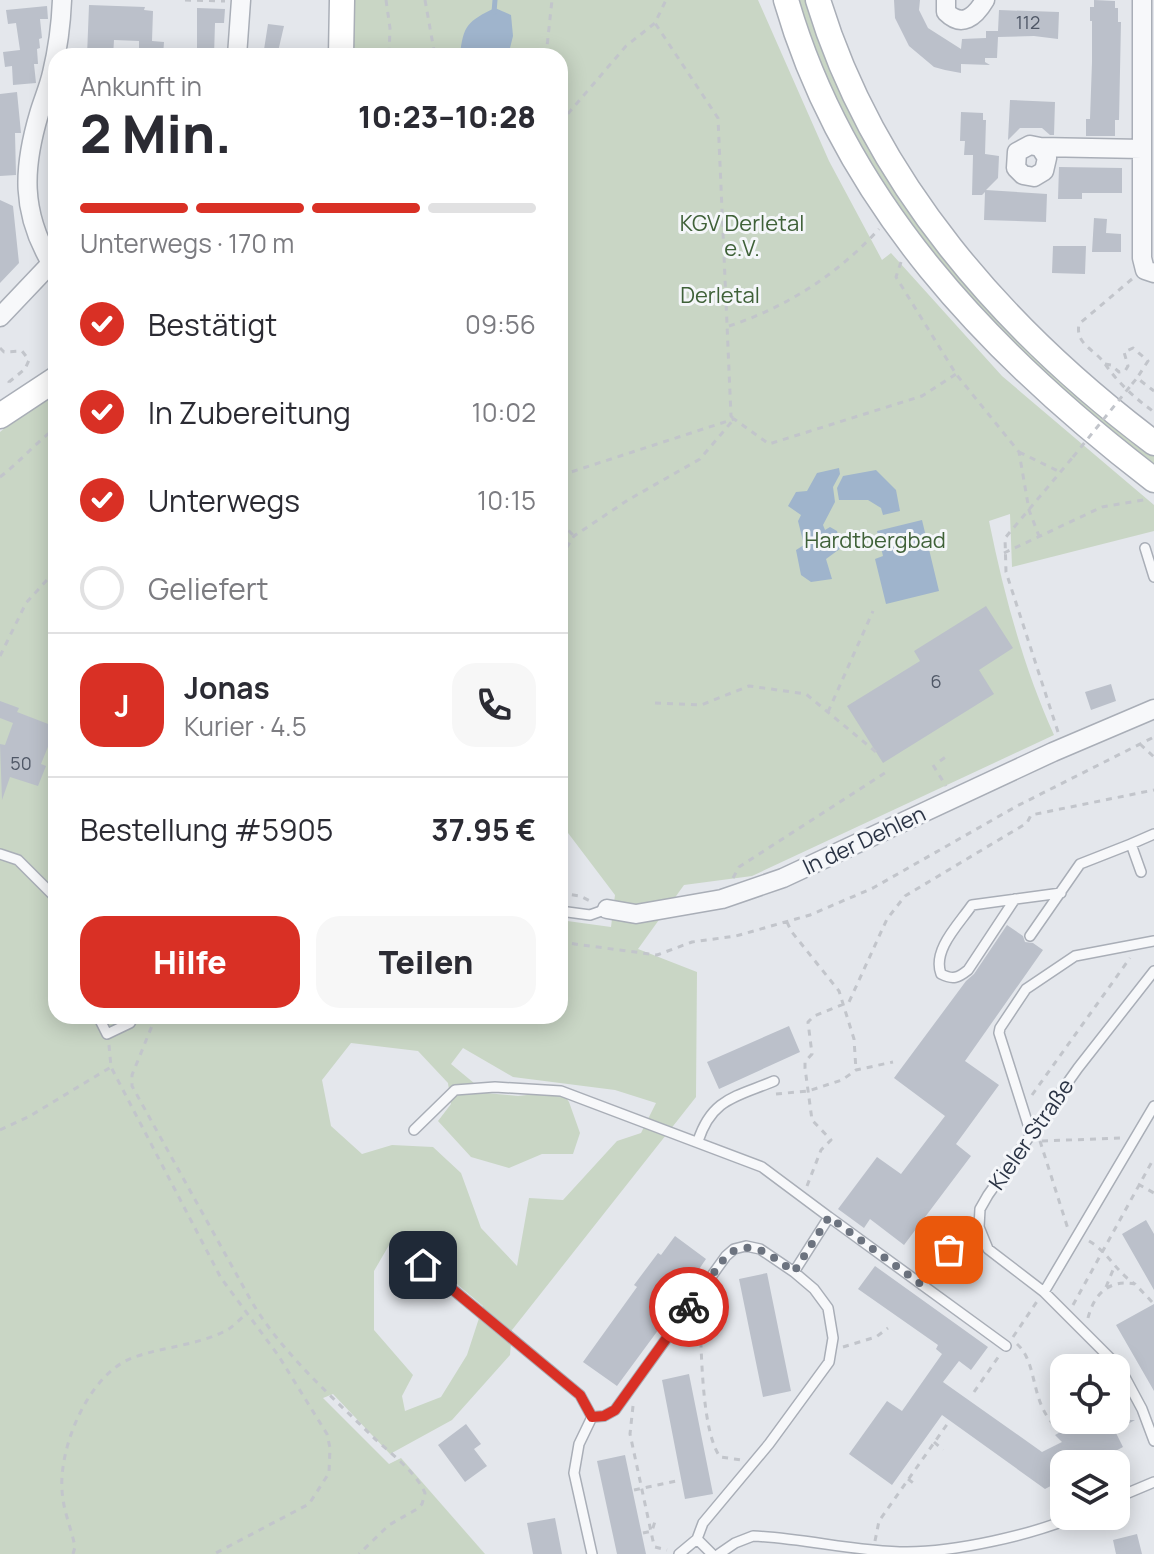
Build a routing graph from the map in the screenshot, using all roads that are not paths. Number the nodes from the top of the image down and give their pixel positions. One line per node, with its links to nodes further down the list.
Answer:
1 (62, 0): 9 (street)
2 (241, 0): 10 (street)
3 (342, 0): 11 (main road)
4 (786, 0): 22 (main road)
5 (818, 0): 21 (main road)
6 (946, 0): 7 (street)
7 (985, 0)
8 (1142, 0): 14 (street)
9 (58, 48)
10 (238, 48)
11 (341, 48)
12 (48, 89): 15 (street)
13 (1040, 147): 14 (street)
14 (1142, 149): 17 (street)
15 (48, 253)
16 (48, 264): 18 (street)
17 (1150, 271)
18 (0, 317)
19 (48, 384): 20 (main road)
20 (0, 416)
21 (1152, 440)
22 (1153, 489)
23 (1145, 548): 24 (lane)
24 (1154, 577)
25 (1154, 709): 33 (street, In der Dehlen)
26 (1154, 834): 27 (lane)
27 (1131, 844): 29 (lane); 31 (lane)
28 (0, 854): 30 (lane)
29 (1141, 872)
30 (48, 890)
31 (1061, 893): 32 (lane); 35 (lane)
32 (1015, 899): 32 (lane)
33 (607, 909): 34 (lane, In der Dehlen)
34 (568, 912)
35 (1030, 936)
36 (1154, 941): 43 (lane)
37 (1154, 971): 43 (lane, Kieler Straße)
38 (102, 1024): 39 (lane)
39 (128, 1024)
40 (774, 1081): 44 (lane)
41 (1154, 1106): 50 (lane)
42 (414, 1130): 44 (lane)
43 (1031, 1134): 46 (lane, Kieler Straße)
44 (698, 1141): 45 (lane)
45 (829, 1217): 48 (lane); 49 (lane)
46 (979, 1227): 49 (lane); 50 (lane)
47 (399, 1245): 52 (lane)
48 (794, 1272): 52 (lane); 57 (lane)
49 (922, 1285): 51 (lane)
50 (1044, 1292): 53 (lane)
51 (1008, 1343)
52 (592, 1417): 60 (lane)
53 (1154, 1441)
54 (1154, 1482): 55 (lane)
55 (1130, 1492)
56 (1050, 1524): 59 (lane)
57 (697, 1539): 58 (lane); 61 (lane)
58 (676, 1553)
59 (906, 1553): 62 (lane)
60 (592, 1554)
61 (712, 1554)
62 (719, 1554)

